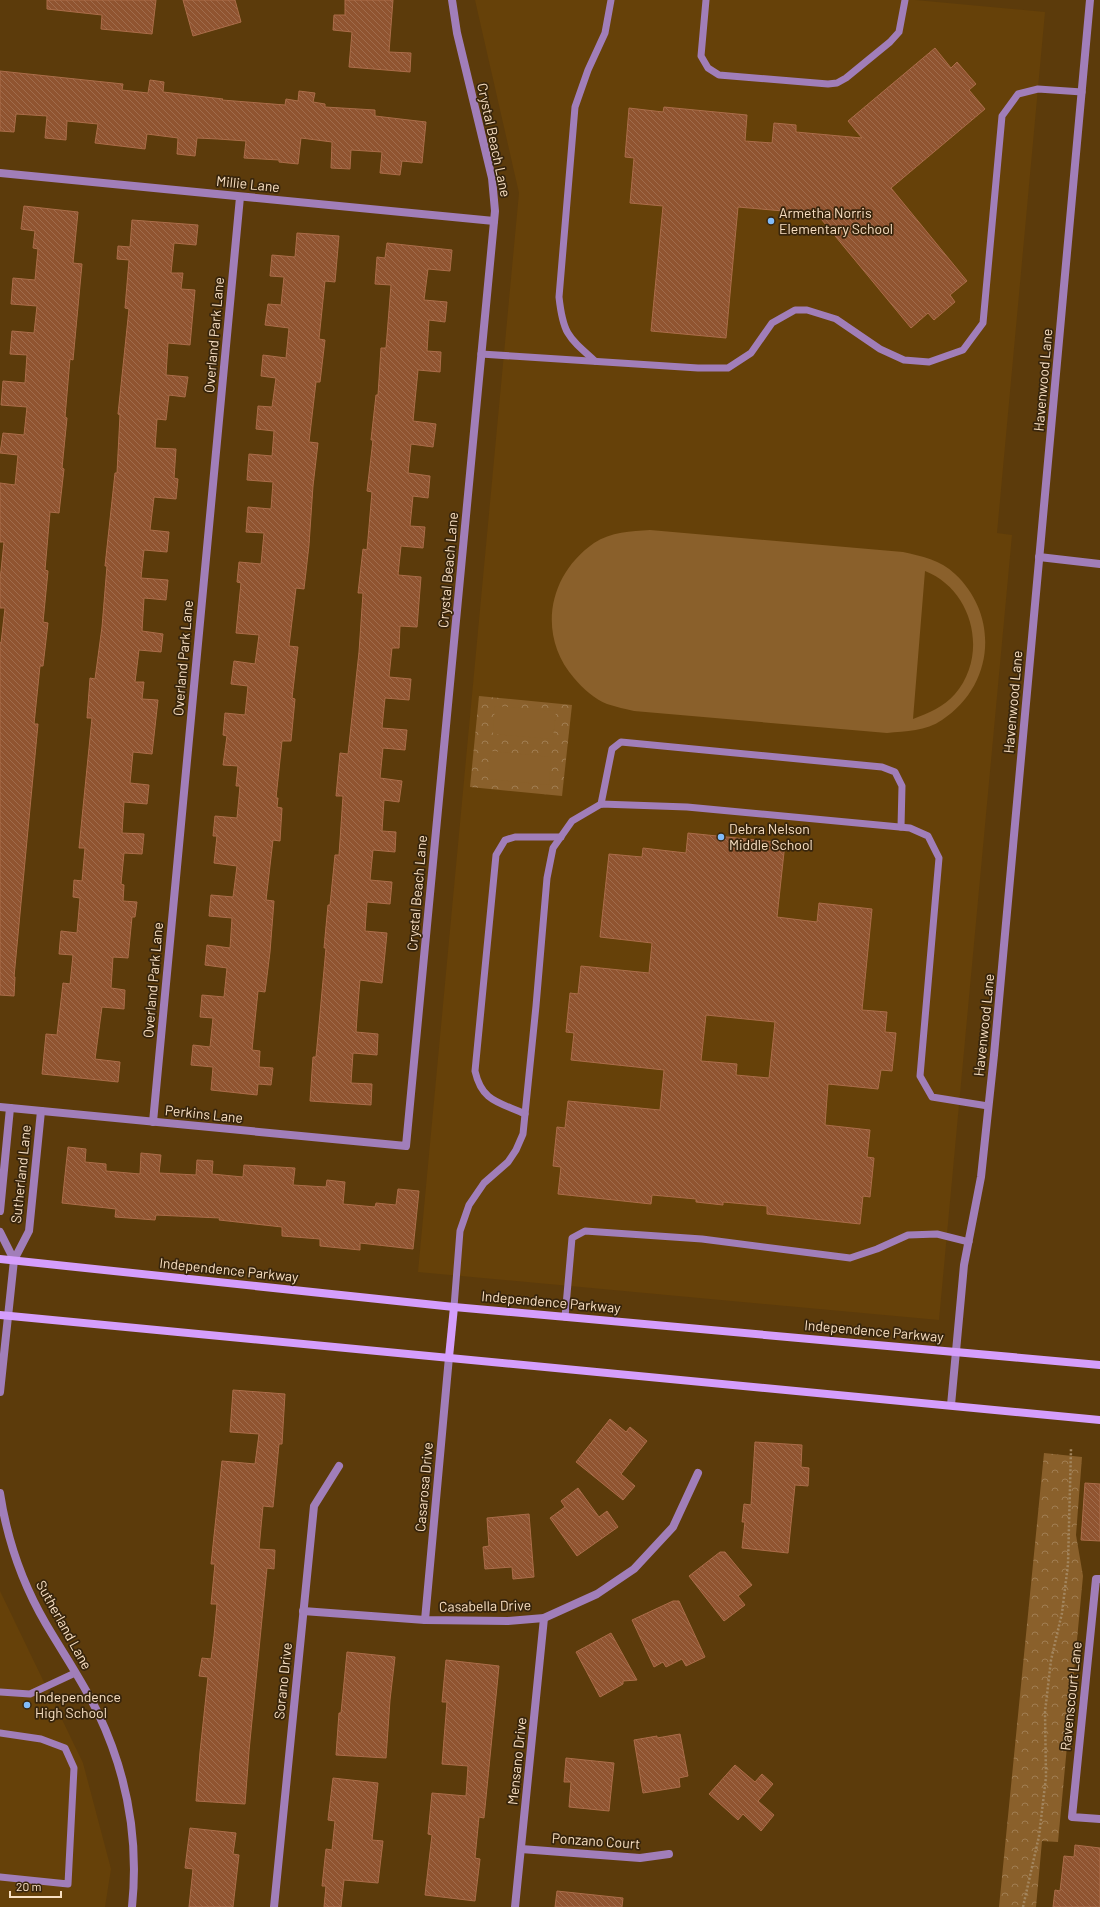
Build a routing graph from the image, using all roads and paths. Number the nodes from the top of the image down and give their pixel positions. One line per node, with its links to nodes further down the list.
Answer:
1 (452, 0): 9 (street, Crystal Beach Lane)
2 (611, 0): 11 (lane)
3 (706, 0): 4 (lane)
4 (905, 0)
5 (1090, 0): 6 (street, Havenwood Lane)
6 (1082, 92): 11 (lane); 12 (street, Havenwood Lane)
7 (0, 173): 8 (street, Millie Lane)
8 (240, 197): 9 (street, Millie Lane); 22 (street, Overland Park Lane)
9 (494, 221): 10 (street, Crystal Beach Lane)
10 (481, 354): 11 (lane); 23 (street, Crystal Beach Lane)
11 (595, 361)
12 (1040, 557): 13 (street); 17 (street, Havenwood Lane)
13 (1100, 564)
14 (600, 804): 15 (lane); 15 (lane); 16 (lane)
15 (901, 827): 17 (lane)
16 (561, 837): 21 (lane); 21 (lane)
17 (988, 1106): 26 (street, Havenwood Lane)
18 (0, 1107): 19 (street, Perkins Lane)
19 (10, 1108): 20 (street, Perkins Lane); 24 (street, Sutherland Lane)
20 (41, 1111): 22 (street, Perkins Lane); 28 (street, Sutherland Lane)
21 (525, 1114): 29 (lane)
22 (152, 1122): 23 (street, Perkins Lane)
23 (406, 1146)
24 (0, 1211)
25 (0, 1232): 28 (street, Sutherland Lane)
26 (969, 1242): 31 (lane); 32 (street, Havenwood Lane)
27 (0, 1259): 28 (main road, Independence Parkway)
28 (14, 1260): 29 (main road, Independence Parkway); 30 (street, Sutherland Lane)
29 (454, 1307): 31 (main road, Independence Parkway); 33 (main road)
30 (4, 1315): 33 (main road); 35 (street, Sutherland Lane)
31 (565, 1317): 32 (main road, Independence Parkway)
32 (956, 1352): 34 (main road, Independence Parkway); 36 (street, Havenwood Lane)
33 (449, 1357): 36 (main road); 45 (street, Casarosa Drive)
34 (1100, 1365)
35 (0, 1392)
36 (951, 1406): 37 (main road)
37 (1100, 1420)
38 (1071, 1449): 56 (path)
39 (339, 1466): 43 (street, Sorano Drive)
40 (698, 1473): 44 (street, Casabella Drive)
41 (0, 1493): 46 (street, Sutherland Lane)
42 (1098, 1579): 49 (street, Ravenscourt Lane)
43 (303, 1611): 45 (street, Casabella Drive); 54 (street, Sorano Drive)
44 (544, 1618): 45 (street, Casabella Drive); 50 (street, Mensano Drive)
45 (425, 1620)
46 (75, 1673): 47 (lane); 53 (street, Sutherland Lane)
47 (0, 1692)
48 (0, 1733): 52 (lane)
49 (1100, 1819)
50 (521, 1849): 51 (street, Ponzano Court); 55 (street, Mensano Drive)
51 (669, 1854)
52 (0, 1877)
53 (132, 1907)
54 (274, 1907)
55 (515, 1907)
56 (1023, 1907)

